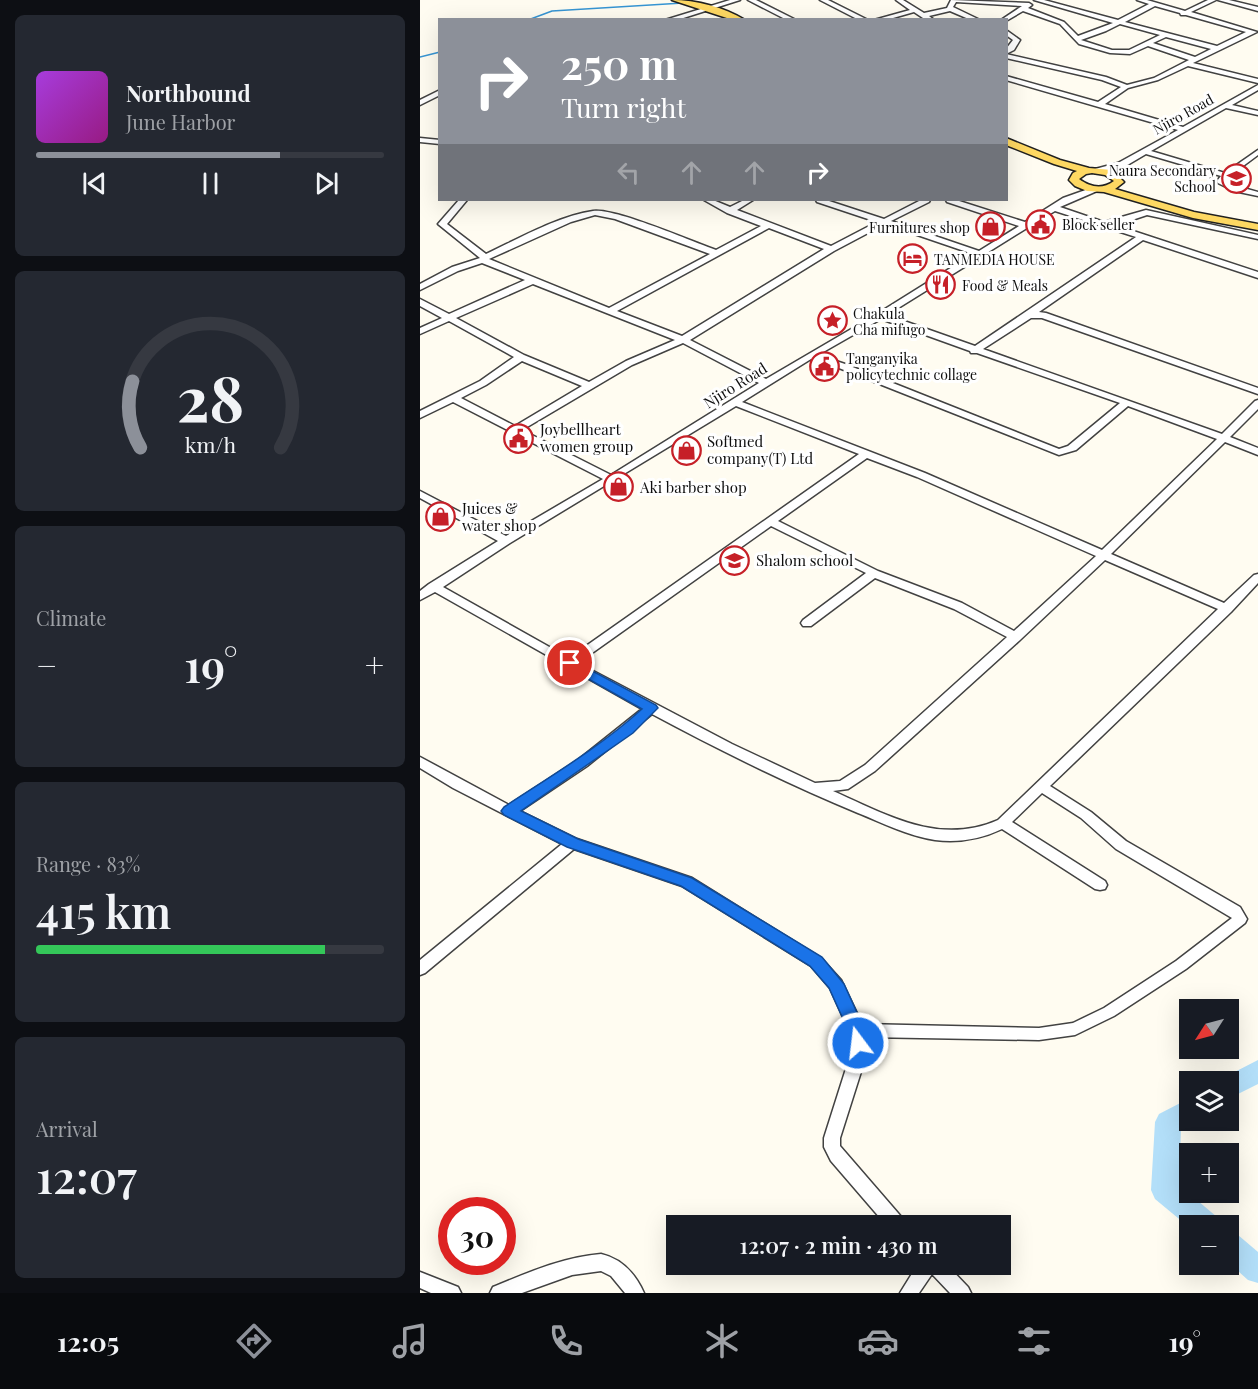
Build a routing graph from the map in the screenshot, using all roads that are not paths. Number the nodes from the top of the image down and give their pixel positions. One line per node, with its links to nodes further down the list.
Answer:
1 (677, 0): 13 (main road)
2 (738, 0): 13 (street)
3 (751, 0): 21 (street)
4 (823, 0): 22 (street)
5 (898, 0): 16 (street)
6 (954, 0): 12 (street); 14 (street)
7 (1038, 0): 12 (street); 27 (street)
8 (1140, 0): 11 (street)
9 (1213, 0): 17 (street)
10 (1221, 0): 15 (street)
11 (1154, 4): 17 (street); 27 (street)
12 (1026, 7): 26 (street); 31 (street)
13 (710, 8): 19 (street); 20 (main road)
14 (950, 8): 18 (street); 25 (street)
15 (1258, 9)
16 (916, 10): 18 (street); 23 (street)
17 (1183, 14): 28 (street)
18 (924, 15): 24 (street)
19 (675, 18)
20 (736, 18)
21 (790, 18)
22 (861, 18)
23 (885, 18)
24 (928, 18)
25 (972, 18)
26 (1007, 18)
27 (1121, 21): 30 (street); 31 (street)
28 (1255, 32): 33 (street)
29 (1008, 33): 34 (street)
30 (1167, 34): 32 (street); 33 (street)
31 (1077, 39): 32 (street)
32 (1148, 44): 36 (street)
33 (1219, 49): 36 (street)
34 (1008, 52)
35 (1008, 54): 39 (street)
36 (1192, 62): 38 (street); 39 (street)
37 (1008, 79): 43 (street)
38 (1258, 81)
39 (1126, 87): 43 (street)
40 (1258, 87): 44 (street, Njiro Road)
41 (438, 93): 42 (street)
42 (420, 103)
43 (1099, 105): 46 (street)
44 (1227, 105): 45 (street); 46 (street, Njiro Road)
45 (1258, 113)
46 (1183, 129): 50 (street, Njiro Road)
47 (420, 140): 48 (street)
48 (438, 142)
49 (1008, 142): 52 (main road)
50 (1144, 151): 53 (street, Njiro Road); 55 (street)
51 (1258, 152): 55 (street)
52 (1057, 162): 54 (main road); 57 (main road)
53 (1121, 165): 54 (street, Njiro Road); 56 (street, Njiro Road)
54 (1094, 171): 56 (main road); 57 (main road)
55 (1225, 175): 59 (street)
56 (1116, 178): 58 (main road); 60 (main road)
57 (1075, 180): 58 (main road); 61 (street, Njiro Road)
58 (1099, 189): 60 (main road); 61 (street, Njiro Road)
59 (1258, 194)
60 (1131, 196): 74 (main road)
61 (1066, 200): 68 (street, Njiro Road)
62 (462, 201): 80 (street)
63 (710, 201): 69 (street)
64 (747, 201): 69 (street)
65 (823, 201): 70 (street)
66 (924, 201): 70 (street)
67 (953, 201): 73 (street)
68 (1055, 208): 71 (street); 73 (street, Njiro Road)
69 (730, 211): 72 (street)
70 (884, 221): 77 (street); 79 (street)
71 (1103, 222): 75 (street); 76 (street)
72 (767, 226): 77 (street); 78 (street)
73 (1028, 226): 79 (street, Njiro Road)
74 (1258, 227)
75 (1142, 237): 81 (street); 86 (street)
76 (1258, 237)
77 (831, 249): 90 (street)
78 (716, 253): 80 (street); 85 (street)
79 (981, 254): 87 (street, Njiro Road)
80 (484, 259): 82 (street); 83 (street)
81 (1258, 275)
82 (531, 281): 85 (street); 88 (street)
83 (420, 286)
84 (420, 302): 88 (street)
85 (610, 311): 90 (street)
86 (1030, 315): 91 (street); 96 (street)
87 (880, 316): 91 (street); 92 (street, Njiro Road)
88 (450, 319): 89 (street); 93 (street)
89 (420, 331)
90 (683, 340): 94 (street); 95 (street)
91 (974, 351): 99 (street)
92 (810, 356): 94 (street, Njiro Road); 99 (street)
93 (521, 357): 95 (street); 97 (street)
94 (766, 383): 98 (street, Njiro Road)
95 (589, 386): 102 (street)
96 (1258, 391)
97 (453, 398): 101 (street); 102 (street)
98 (736, 403): 105 (street); 106 (street, Njiro Road)
99 (1126, 403): 103 (street)
100 (1258, 403): 103 (street)
101 (420, 415)
102 (516, 429): 106 (street)
103 (1223, 440): 104 (street); 110 (street)
104 (1258, 452)
105 (866, 454): 108 (street); 110 (street)
106 (611, 479): 109 (street, Njiro Road)
107 (420, 494): 109 (street)
108 (771, 522): 111 (street); 118 (street)
109 (506, 541): 113 (street, Njiro Road)
110 (1104, 555): 115 (street); 117 (street)
111 (874, 573): 116 (street); 117 (street)
112 (1258, 577): 115 (street)
113 (434, 586): 114 (street, Njiro Road); 118 (street)
114 (420, 596)
115 (1227, 609): 121 (street)
116 (807, 622)
117 (1016, 637): 122 (street)
118 (570, 663): 119 (street)
119 (651, 708): 122 (street); 123 (street)
120 (420, 762): 123 (street)
121 (1040, 786): 124 (street); 128 (street)
122 (812, 787): 124 (street)
123 (509, 811): 125 (street)
124 (1004, 823): 126 (street)
125 (573, 843): 127 (street); 128 (street)
126 (1100, 885)
127 (420, 969)
128 (857, 1030): 129 (street)
129 (888, 1215)
130 (923, 1275): 136 (street)
131 (943, 1275): 137 (street)
132 (420, 1280): 133 (street)
133 (452, 1293)
134 (499, 1293): 135 (street)
135 (635, 1293)
136 (909, 1293)
137 (962, 1293)

